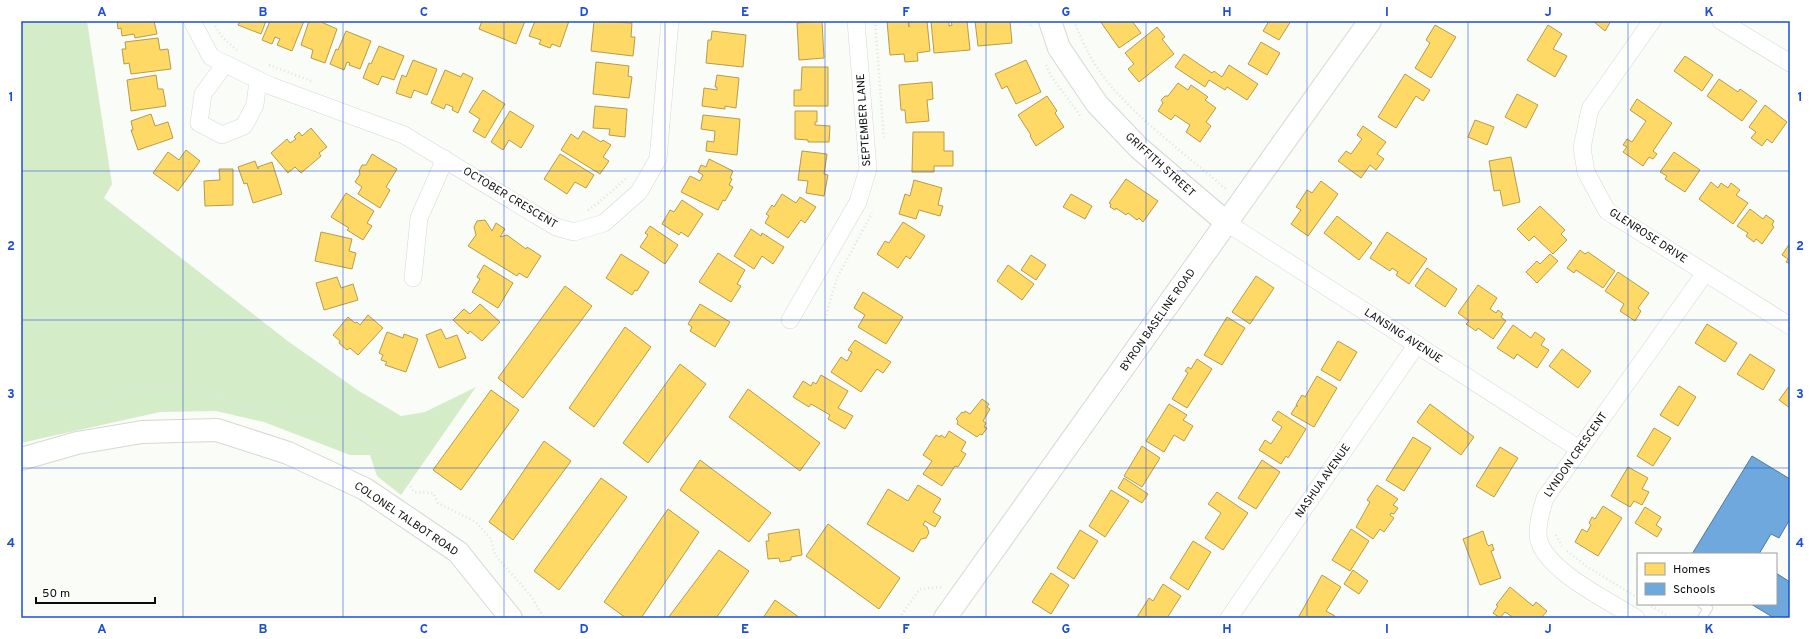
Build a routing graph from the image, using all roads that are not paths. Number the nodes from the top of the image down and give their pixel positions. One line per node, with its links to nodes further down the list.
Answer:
1 (192, 21): 9 (street, OCTOBER CRESCENT)
2 (670, 21): 11 (street, OCTOBER CRESCENT)
3 (856, 21): 15 (street, SEPTEMBER LANE)
4 (1050, 21): 12 (main road, GRIFFITH STREET)
5 (1370, 21): 12 (main road, BYRON BASELINE ROAD)
6 (1652, 21): 13 (street, GLENROSE DRIVE)
7 (1721, 21): 8 (street)
8 (1790, 63)
9 (225, 64): 10 (street, OCTOBER CRESCENT); 10 (street)
10 (258, 80): 11 (street, OCTOBER CRESCENT)
11 (445, 159): 14 (street)
12 (1227, 223): 17 (street, LANSING AVENUE); 22 (main road, BYRON BASELINE ROAD)
13 (1705, 273): 16 (street, GLENROSE DRIVE); 18 (street, LYNDON CRESCENT)
14 (413, 278)
15 (790, 320)
16 (1790, 326)
17 (1417, 344): 18 (street, LANSING AVENUE); 23 (street, NASHUA AVENUE)
18 (1579, 449): 24 (street, LYNDON CRESCENT)
19 (21, 460): 21 (main road, COLONEL TALBOT ROAD)
20 (1704, 605): 25 (lane)
21 (511, 618)
22 (945, 618)
23 (1229, 618)
24 (1636, 618)
25 (1702, 618)

